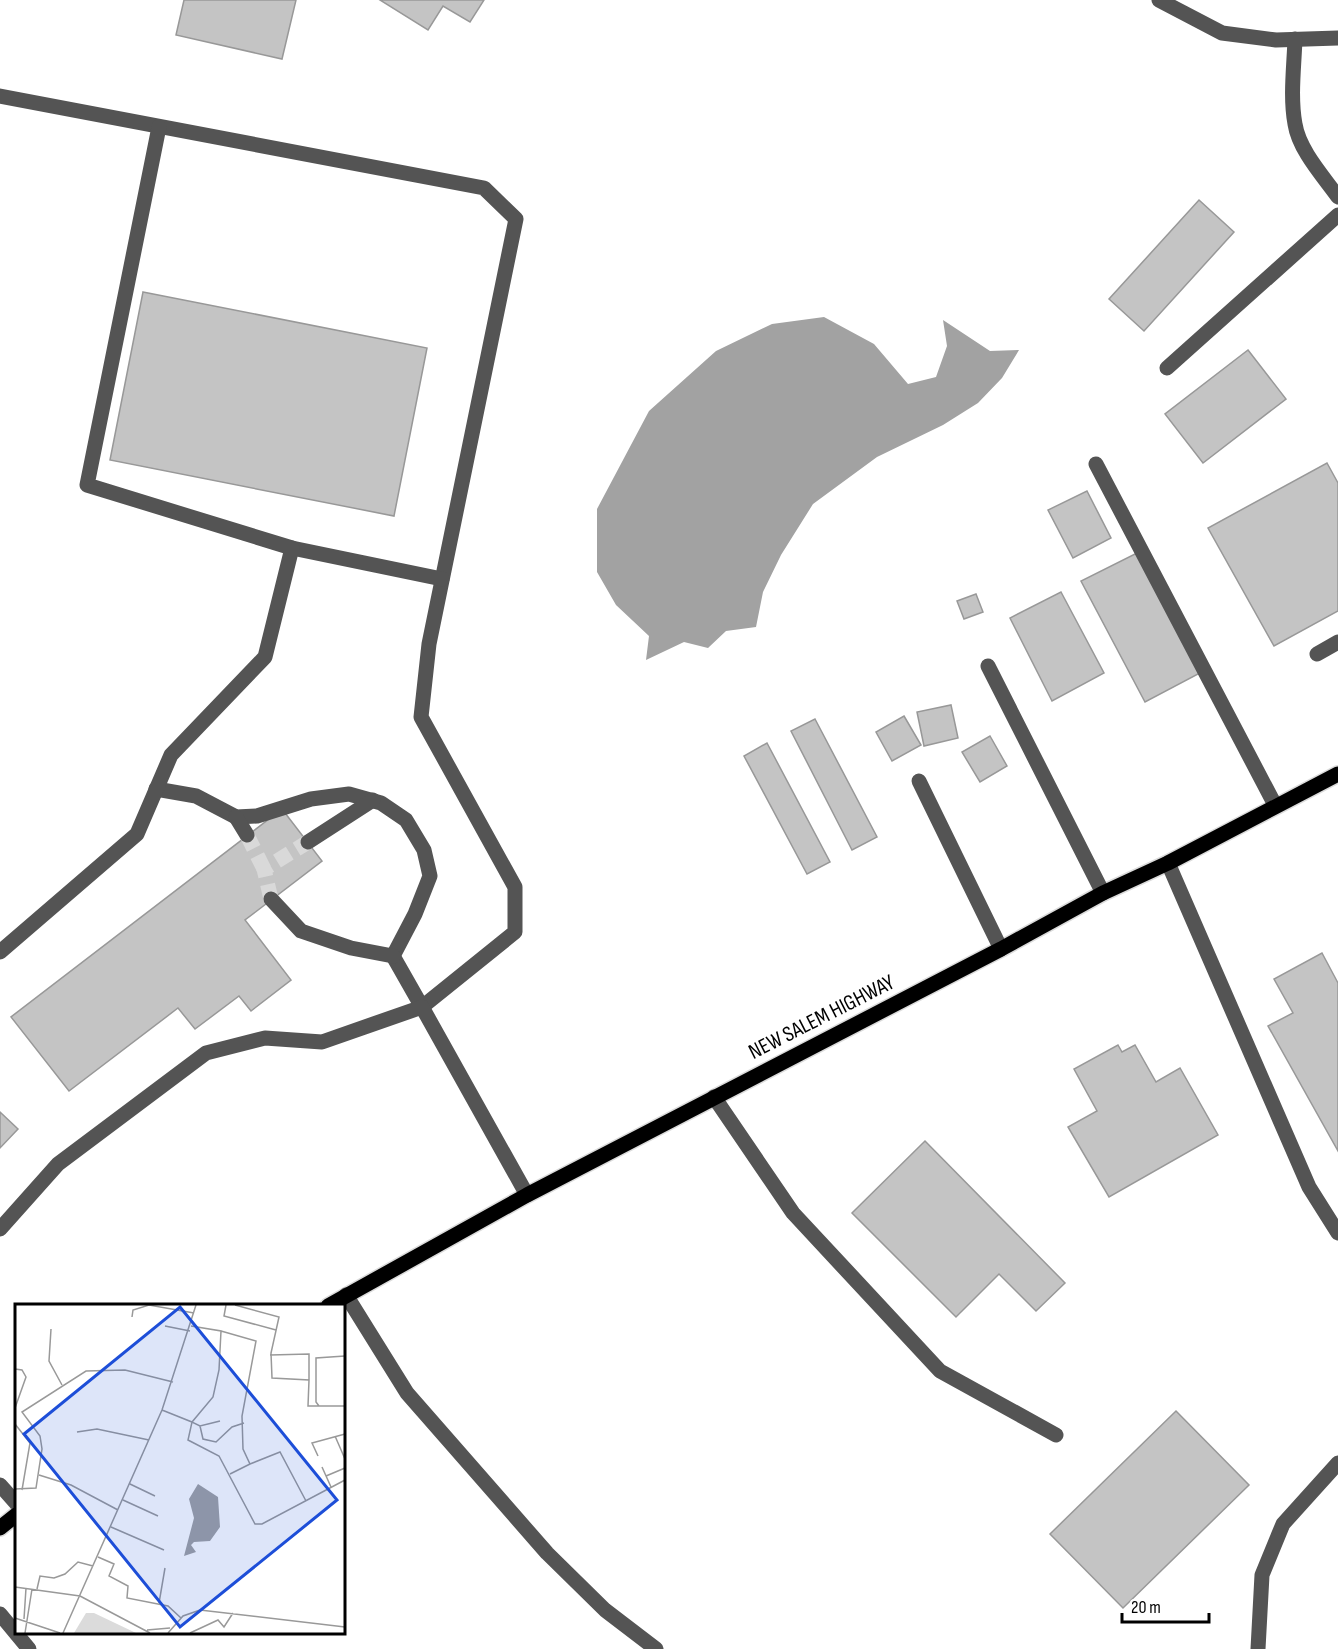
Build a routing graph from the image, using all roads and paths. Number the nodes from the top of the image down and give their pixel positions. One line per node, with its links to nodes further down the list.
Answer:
1 (1159, 0): 3 (street)
2 (1338, 38): 3 (street)
3 (1295, 39): 6 (street)
4 (0, 96): 5 (street)
5 (159, 127): 10 (street); 11 (street)
6 (1338, 197)
7 (1338, 215): 8 (street)
8 (1167, 368)
9 (1096, 464): 19 (street)
10 (292, 548): 11 (street); 17 (street)
11 (442, 579): 29 (street)
12 (1338, 642): 13 (street)
13 (1317, 654)
14 (988, 666): 24 (street)
15 (1338, 774): 19 (main road, NEW SALEM HIGHWAY)
16 (919, 781): 26 (street)
17 (156, 789): 20 (street); 27 (street)
18 (372, 800): 20 (street); 22 (street); 28 (street)
19 (1275, 806): 23 (main road, NEW SALEM HIGHWAY)
20 (236, 817): 21 (street)
21 (247, 836)
22 (308, 842)
23 (1168, 863): 24 (main road, NEW SALEM HIGHWAY); 33 (street)
24 (1103, 893): 26 (main road, NEW SALEM HIGHWAY)
25 (272, 899): 28 (street)
26 (1001, 949): 30 (main road, NEW SALEM HIGHWAY)
27 (0, 952)
28 (393, 956): 29 (street)
29 (422, 1007): 31 (street); 32 (street)
30 (714, 1097): 31 (main road, NEW SALEM HIGHWAY); 36 (street)
31 (527, 1195): 34 (main road, NEW SALEM HIGHWAY)
32 (0, 1229)
33 (1338, 1233)
34 (346, 1296): 35 (main road, NEW SALEM HIGHWAY); 46 (street)
35 (330, 1304)
36 (1056, 1435)
37 (1338, 1463): 47 (street)
38 (0, 1485): 39 (street)
39 (15, 1502)
40 (15, 1516): 41 (main road)
41 (0, 1528)
42 (0, 1614): 43 (street)
43 (15, 1632)
44 (17, 1634): 45 (street)
45 (29, 1649)
46 (656, 1649)
47 (1258, 1649)

